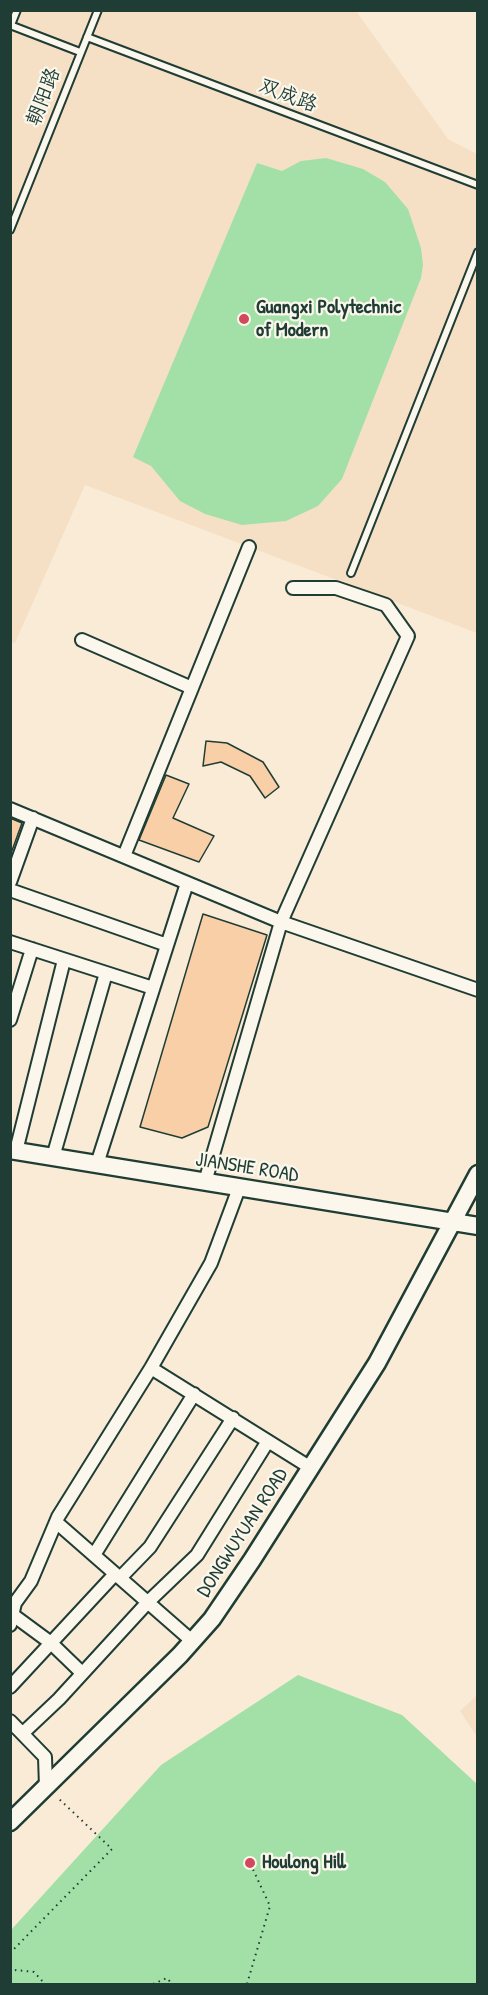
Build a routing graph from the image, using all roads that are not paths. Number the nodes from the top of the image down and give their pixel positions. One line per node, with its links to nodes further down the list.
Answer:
1 (17, 10): 3 (lane)
2 (98, 10): 4 (lane, 朝阳路)
3 (11, 25): 5 (lane)
4 (87, 37): 5 (lane, 朝阳路); 6 (lane, 双成路)
5 (80, 52): 7 (lane, 朝阳路)
6 (477, 185)
7 (10, 230)
8 (477, 252): 10 (lane)
9 (249, 547): 13 (street)
10 (351, 573)
11 (293, 588): 20 (street)
12 (82, 640): 13 (street)
13 (192, 688): 16 (street)
14 (10, 809): 15 (street)
15 (33, 818): 16 (street); 17 (street)
16 (124, 856): 18 (street)
17 (10, 882)
18 (187, 883): 20 (street); 22 (street)
19 (10, 890): 22 (street)
20 (281, 922): 27 (street); 33 (street)
21 (10, 942): 23 (street)
22 (167, 945): 26 (street)
23 (32, 949): 24 (street); 28 (street)
24 (64, 960): 25 (street); 29 (street)
25 (106, 973): 26 (street); 30 (street)
26 (153, 988): 31 (street)
27 (477, 990)
28 (10, 1020)
29 (13, 1151): 30 (street, JIANSHE ROAD)
30 (53, 1157): 31 (street, JIANSHE ROAD)
31 (97, 1164): 33 (street, JIANSHE ROAD)
32 (477, 1174): 35 (street, DONGWUYUAN ROAD)
33 (205, 1182): 34 (street, JIANSHE ROAD)
34 (239, 1188): 35 (street, JIANSHE ROAD); 37 (street)
35 (453, 1223): 36 (street, JIANSHE ROAD); 41 (street, DONGWUYUAN ROAD)
36 (477, 1226)
37 (151, 1368): 38 (street); 42 (street)
38 (194, 1394): 39 (street); 43 (street)
39 (232, 1418): 40 (street); 44 (street)
40 (268, 1440): 41 (street); 45 (street)
41 (311, 1468): 47 (street, DONGWUYUAN ROAD)
42 (56, 1522): 43 (street); 46 (street)
43 (94, 1555): 44 (street)
44 (118, 1576): 45 (street); 48 (street)
45 (148, 1602): 47 (street); 49 (street)
46 (12, 1620): 48 (street)
47 (192, 1641): 53 (street, DONGWUYUAN ROAD)
48 (51, 1643): 49 (street); 50 (street)
49 (82, 1673): 52 (street)
50 (10, 1687)
51 (10, 1721): 52 (street)
52 (23, 1733): 53 (street)
53 (46, 1787): 54 (street, DONGWUYUAN ROAD)
54 (10, 1822)

